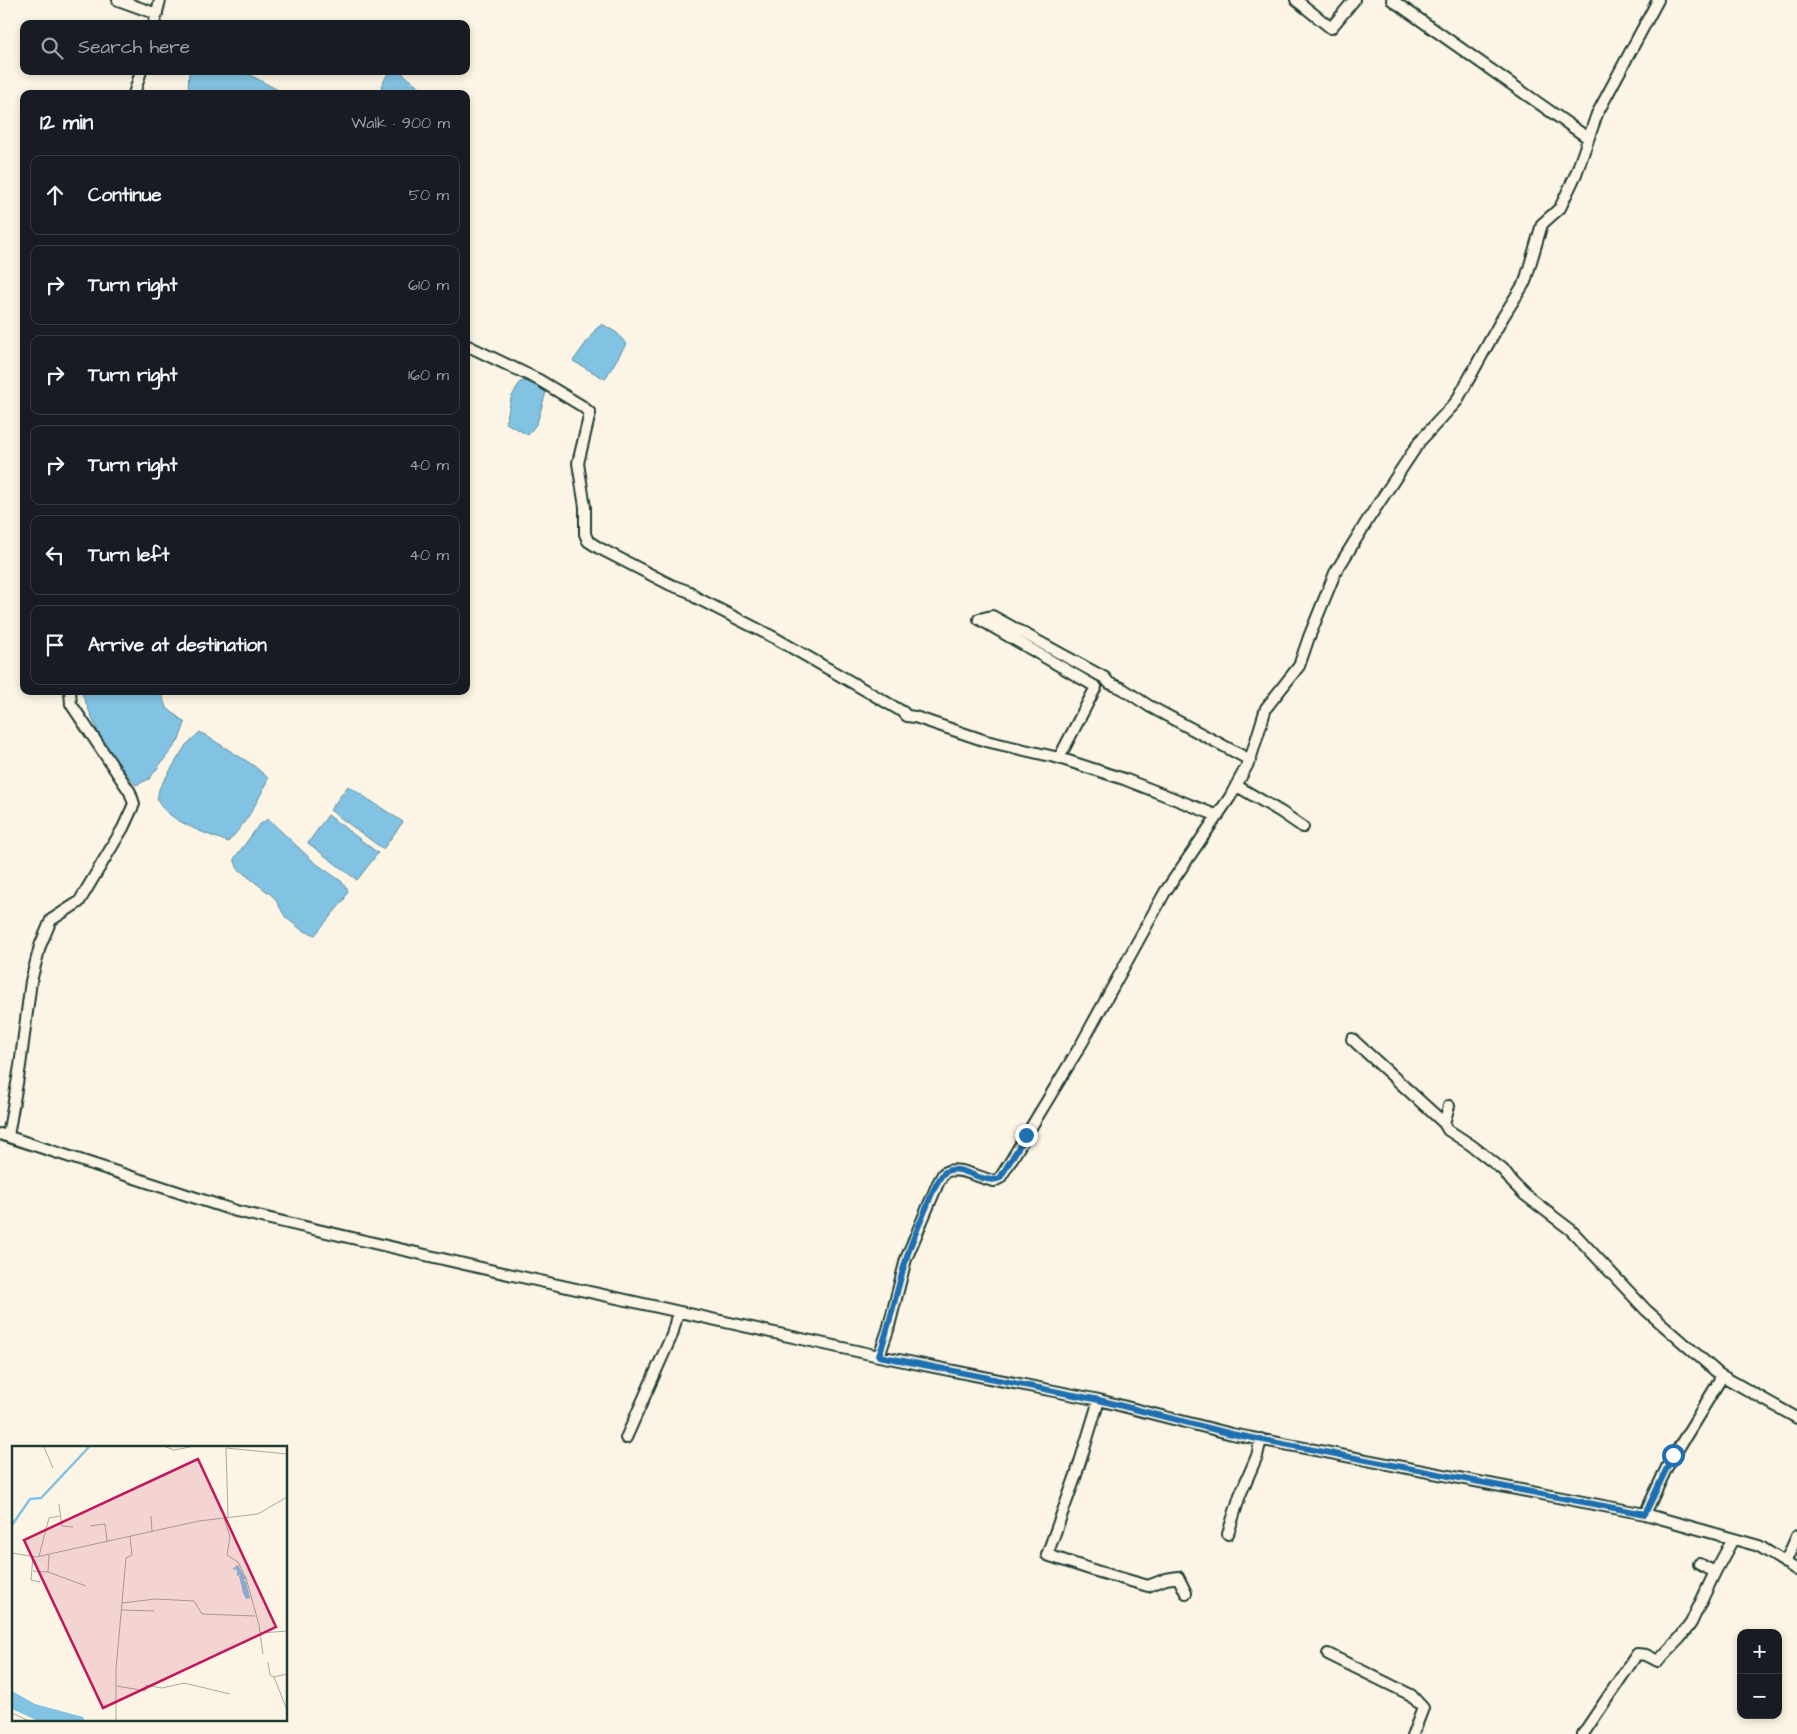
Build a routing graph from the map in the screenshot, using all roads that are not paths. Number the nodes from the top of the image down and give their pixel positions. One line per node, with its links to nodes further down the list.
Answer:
1 (118, 0): 7 (street)
2 (160, 0): 7 (street)
3 (1296, 0): 4 (street)
4 (1354, 0)
5 (1392, 0): 10 (street)
6 (1658, 0): 10 (street)
7 (156, 19)
8 (140, 75): 9 (street)
9 (135, 90)
10 (1588, 138): 14 (street)
11 (470, 346): 13 (street)
12 (70, 695): 21 (street)
13 (1059, 758): 14 (street); 16 (street)
14 (1250, 760): 15 (street)
15 (1237, 786): 16 (street); 17 (street)
16 (1218, 816): 23 (street)
17 (1303, 827)
18 (1352, 1039): 20 (street)
19 (1449, 1106): 20 (street)
20 (1444, 1123): 24 (street)
21 (4, 1135): 22 (street)
22 (678, 1312): 23 (street); 27 (street)
23 (879, 1356): 25 (street)
24 (1719, 1374): 26 (street); 29 (street)
25 (1099, 1400): 28 (street); 37 (street)
26 (1797, 1418)
27 (626, 1438)
28 (1261, 1439): 29 (street); 30 (street)
29 (1645, 1514): 32 (street)
30 (1228, 1534)
31 (1797, 1536): 33 (street)
32 (1733, 1539): 33 (street); 36 (street)
33 (1785, 1563): 35 (street)
34 (1699, 1564): 36 (street)
35 (1797, 1570)
36 (1715, 1572): 40 (street)
37 (1186, 1593)
38 (1328, 1654): 39 (street)
39 (1412, 1734)
40 (1583, 1734)

